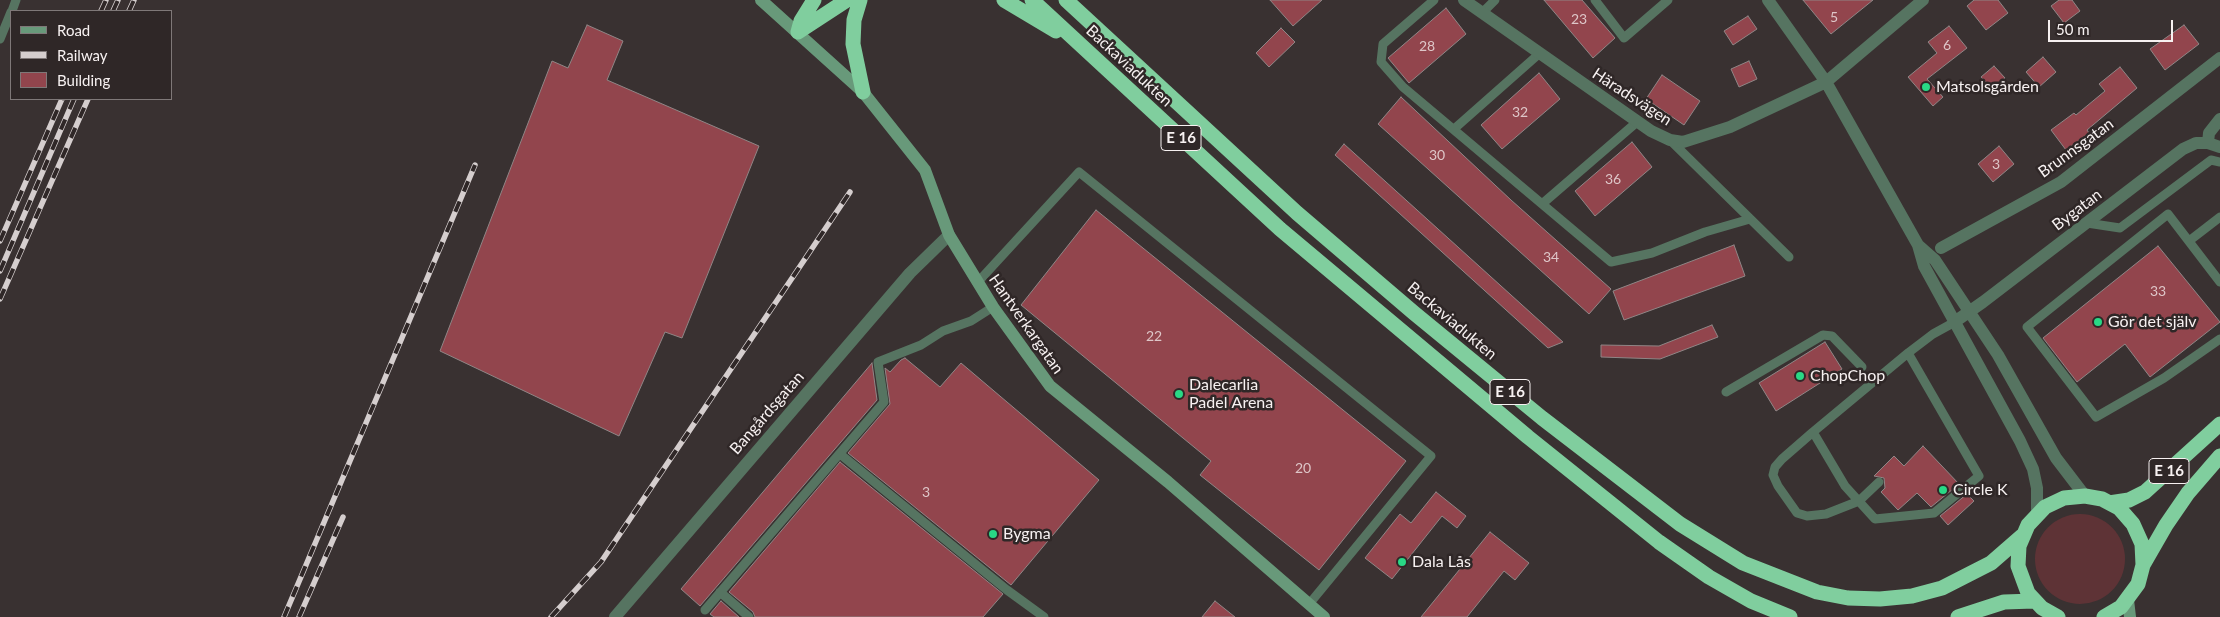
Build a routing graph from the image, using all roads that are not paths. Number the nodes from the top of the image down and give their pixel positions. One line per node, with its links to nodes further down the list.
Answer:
1 (761, 0): 17 (street, Hantverkargatan)
2 (814, 0): 17 (highway)
3 (847, 0): 17 (highway)
4 (860, 0): 23 (highway)
5 (1004, 0): 19 (highway)
6 (1032, 0): 19 (highway, Backaviadukten / E 16)
7 (1066, 0): 57 (highway, Backaviadukten / E 16)
8 (1434, 0): 26 (lane)
9 (1464, 0): 15 (street, Häradsvägen)
10 (1495, 0): 15 (lane)
11 (1595, 0): 12 (lane)
12 (1668, 0)
13 (1768, 0): 22 (street)
14 (1914, 3): 22 (street, Häradsvägen)
15 (1482, 13): 20 (street, Häradsvägen)
16 (10, 14): 18 (lane)
17 (798, 32): 23 (street, Hantverkargatan)
18 (0, 39)
19 (1083, 48): 68 (highway, Backaviadukten / E 16)
20 (1540, 54): 25 (street, Häradsvägen); 26 (lane)
21 (2220, 58): 37 (street, Brunnsgatan)
22 (1826, 82): 27 (street, Häradsvägen); 36 (street)
23 (863, 92): 34 (street, Hantverkargatan)
24 (2220, 119): 28 (street, Bygatan)
25 (1637, 122): 27 (street, Häradsvägen); 30 (lane)
26 (1454, 129): 30 (lane)
27 (1670, 140): 32 (lane)
28 (2214, 145): 33 (street, Bygatan)
29 (2220, 162): 33 (lane)
30 (1542, 204): 32 (lane)
31 (2220, 217): 35 (lane)
32 (1750, 219): 38 (lane)
33 (2086, 224): 42 (street, Bygatan)
34 (949, 234): 40 (street, Hantverkargatan); 65 (street, Bangårdsgatan)
35 (2189, 241): 39 (lane); 44 (lane)
36 (1918, 245): 42 (street); 43 (street)
37 (1941, 248)
38 (1789, 257)
39 (2220, 282)
40 (977, 283): 41 (street, Hantverkargatan); 62 (lane)
41 (993, 307): 50 (lane); 62 (street, Hantverkargatan)
42 (1969, 312): 43 (street, Bygatan); 53 (street)
43 (1953, 322): 45 (lane); 56 (street)
44 (2220, 338)
45 (1908, 353): 49 (lane); 54 (lane)
46 (1862, 367): 47 (lane)
47 (1726, 392)
48 (2220, 424): 55 (highway, E 16)
49 (1812, 432): 54 (lane); 54 (lane)
50 (840, 454): 59 (lane); 67 (lane)
51 (2220, 456): 58 (highway, E 16)
52 (1879, 482): 54 (lane)
53 (2086, 496): 55 (highway, E 16); 56 (highway, E 16)
54 (1860, 502)
55 (2110, 503): 58 (highway)
56 (2037, 514): 57 (highway, E 16)
57 (2022, 536): 61 (highway)
58 (2143, 565): 60 (highway, E 16)
59 (720, 592): 63 (lane); 66 (lane)
60 (2128, 600): 71 (highway, E 16); 72 (street)
61 (2034, 601): 69 (highway); 70 (highway)
62 (1310, 603): 64 (street, Hantverkargatan)
63 (705, 610)
64 (1321, 616)
65 (615, 617)
66 (749, 617)
67 (1044, 617)
68 (1790, 617)
69 (1958, 617)
70 (2058, 617)
71 (2104, 617)
72 (2130, 617)

